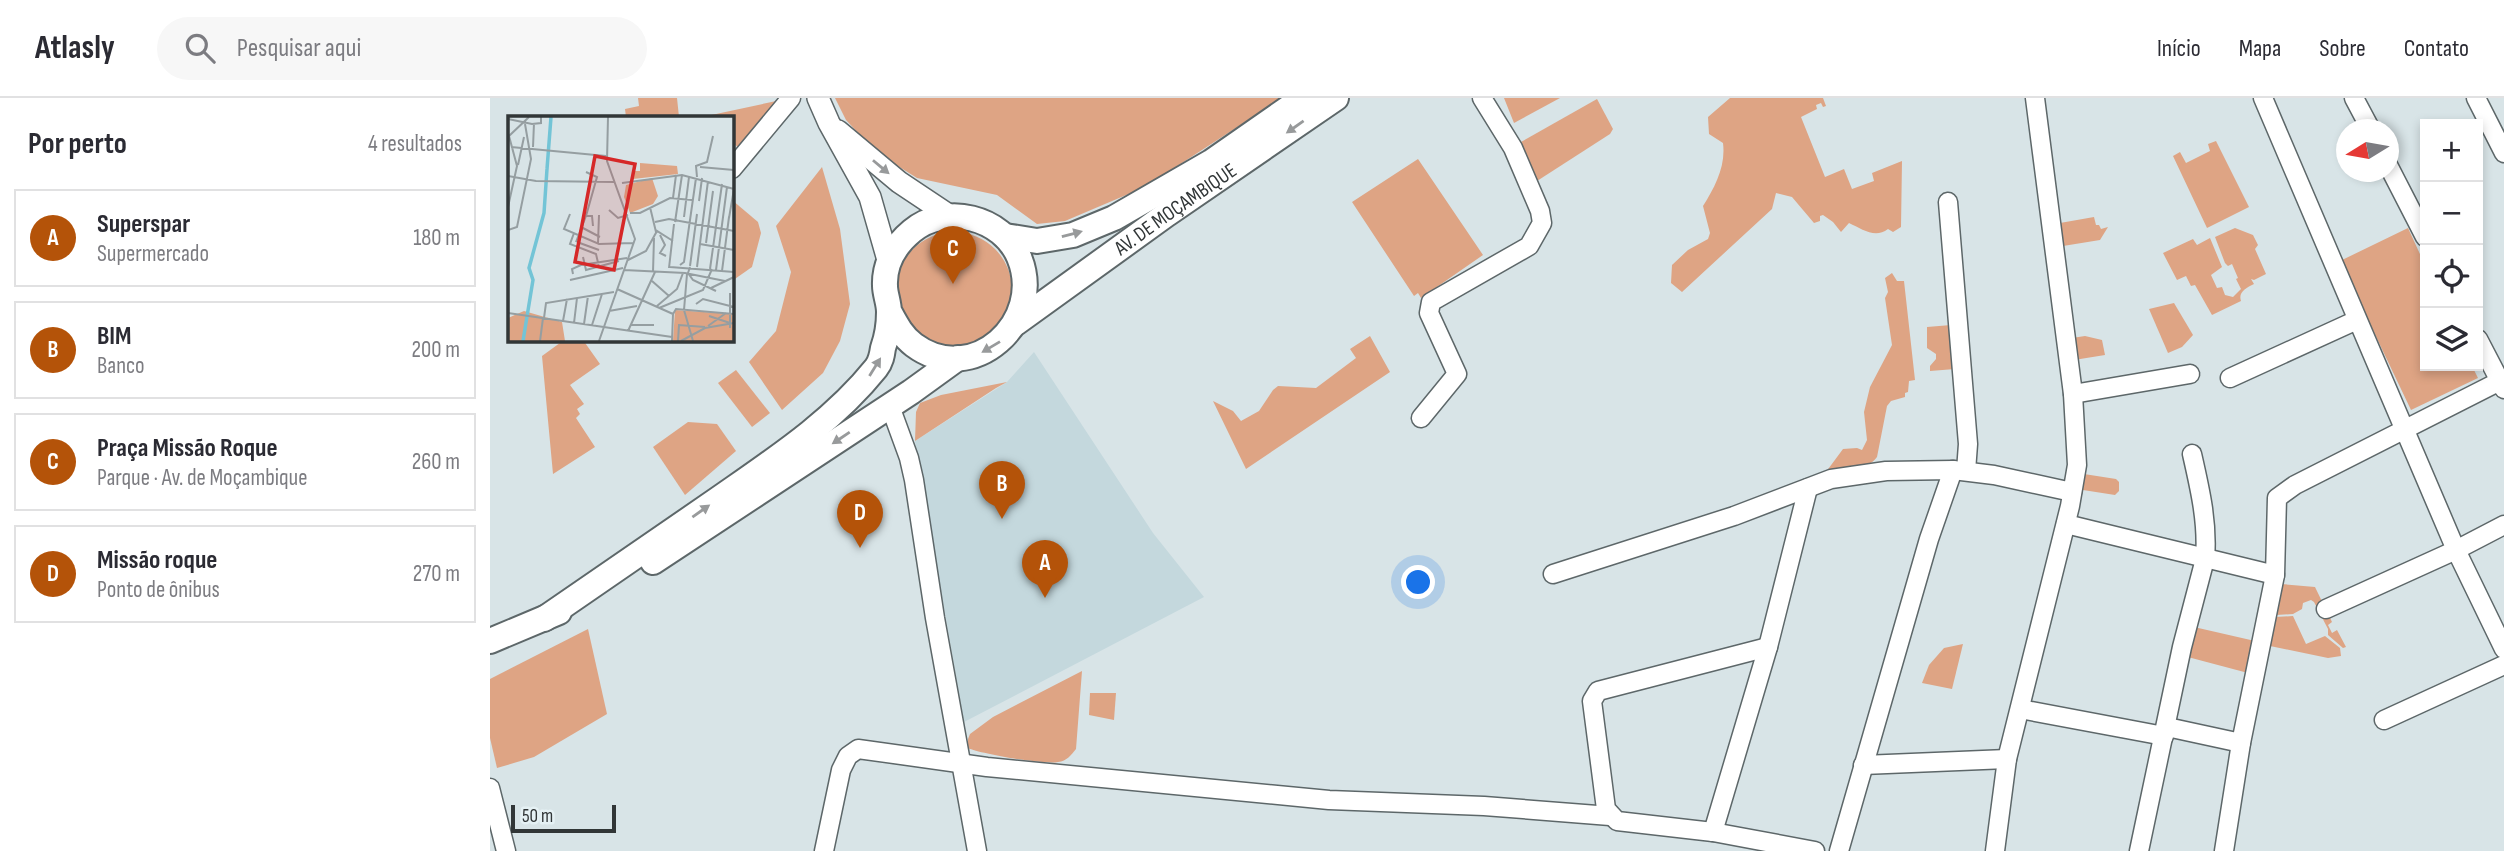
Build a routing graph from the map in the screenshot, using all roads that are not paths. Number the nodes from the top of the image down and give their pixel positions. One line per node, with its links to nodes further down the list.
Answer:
1 (791, 98): 13 (street)
2 (1303, 98): 18 (highway, AV. DE MOÇAMBIQUE, one-way to 2)
3 (1336, 98): 22 (highway, AV. DE MOÇAMBIQUE, one-way to 22)
4 (1482, 98): 30 (street)
5 (2035, 98): 28 (street)
6 (2263, 98): 21 (street)
7 (2354, 98): 10 (street)
8 (2476, 98): 12 (street)
9 (819, 100): 11 (main road)
10 (2365, 119)
11 (829, 123): 16 (main road, one-way to 16); 19 (main road)
12 (2504, 153)
13 (733, 168)
14 (2398, 182): 17 (street)
15 (1948, 202): 33 (street)
16 (950, 216): 18 (highway); 19 (highway)
17 (2420, 227)
18 (1005, 236): 22 (highway)
19 (888, 260): 20 (highway)
20 (889, 311): 24 (highway); 43 (highway, one-way to 20)
21 (2357, 320): 26 (street); 31 (street)
22 (1016, 323): 24 (highway, one-way to 24)
23 (2483, 349): 27 (street)
24 (958, 358): 29 (highway)
25 (2190, 374): 28 (street)
26 (2230, 379)
27 (2502, 385): 31 (street)
28 (2073, 394): 35 (street)
29 (890, 406): 43 (highway, one-way to 43); 53 (street)
30 (1421, 418)
31 (2405, 428): 38 (street); 41 (street)
32 (2192, 454): 39 (street)
33 (1959, 471): 34 (street); 35 (street); 54 (street)
34 (1808, 488): 40 (street); 45 (street)
35 (2072, 492): 36 (street)
36 (2066, 524): 39 (street); 48 (street)
37 (2504, 526): 38 (street)
38 (2456, 550): 42 (street); 46 (street)
39 (2205, 559): 41 (street); 50 (street)
40 (1553, 574)
41 (2275, 575): 51 (street)
42 (2326, 609)
43 (544, 619): 44 (highway)
44 (490, 641)
45 (1768, 647): 56 (street); 57 (street)
46 (2504, 649)
47 (2504, 665): 49 (street)
48 (2020, 709): 50 (street); 52 (street)
49 (2384, 720)
50 (2165, 731): 51 (street); 64 (street)
51 (2241, 743): 65 (street)
52 (2007, 759): 54 (street); 63 (street)
53 (961, 764): 56 (street); 59 (street); 60 (street)
54 (1863, 765): 62 (street)
55 (490, 789): 58 (street)
56 (1610, 816): 57 (street)
57 (1713, 832): 61 (street)
58 (506, 851)
59 (824, 851)
60 (977, 851)
61 (1815, 851)
62 (1839, 851)
63 (1995, 851)
64 (2139, 851)
65 (2224, 851)

